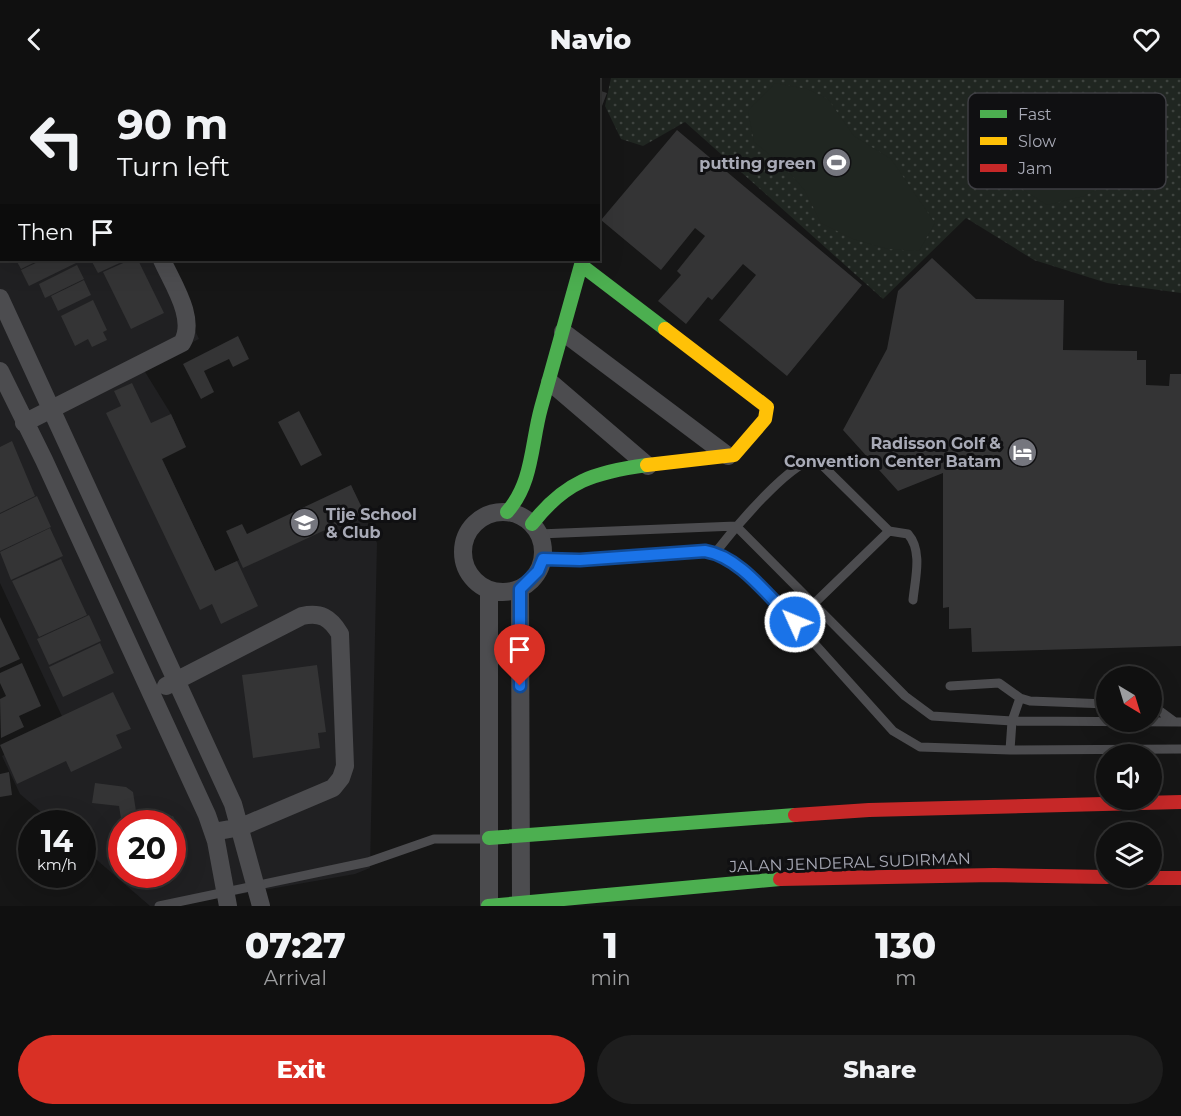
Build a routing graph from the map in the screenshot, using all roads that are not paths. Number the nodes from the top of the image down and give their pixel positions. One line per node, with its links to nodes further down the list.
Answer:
1 (162, 261): 6 (street)
2 (0, 298): 6 (street)
3 (563, 332): 5 (street); 8 (street); 8 (street)
4 (0, 371): 7 (street)
5 (550, 382): 9 (street); 10 (street)
6 (53, 408): 7 (street); 21 (street)
7 (24, 423): 23 (street)
8 (728, 456): 9 (street)
9 (648, 466): 12 (street)
10 (507, 512): 12 (street); 17 (street)
11 (736, 526): 12 (lane); 13 (lane); 14 (lane); 19 (lane)
12 (535, 529): 15 (street)
13 (889, 531): 18 (lane); 19 (lane)
14 (715, 553): 15 (lane); 20 (lane)
15 (543, 559): 16 (street)
16 (520, 589): 17 (street); 34 (street)
17 (489, 590): 35 (street)
18 (913, 600)
19 (815, 605): 20 (lane); 27 (lane)
20 (795, 622): 30 (lane)
21 (176, 682): 23 (street); 32 (street); 32 (street)
22 (950, 686): 24 (lane)
23 (151, 693): 33 (street)
24 (1020, 698): 25 (lane); 27 (lane)
25 (1096, 704)
26 (1162, 710): 28 (lane)
27 (1012, 721): 28 (lane); 30 (lane)
28 (1178, 722)
29 (1181, 749): 30 (lane)
30 (1010, 750)
31 (1181, 802): 34 (street)
32 (240, 828): 33 (street); 39 (street)
33 (213, 832): 40 (street)
34 (519, 837): 35 (street); 41 (street)
35 (489, 838): 39 (lane); 44 (street)
36 (1096, 877): 41 (street, JALAN JENDERAL SUDIRMAN)
37 (1162, 878): 38 (street)
38 (1181, 878)
39 (254, 885): 40 (lane); 43 (street)
40 (227, 899): 42 (lane)
41 (521, 904): 44 (street, JALAN JENDERAL SUDIRMAN)
42 (159, 906)
43 (261, 906)
44 (488, 906)

